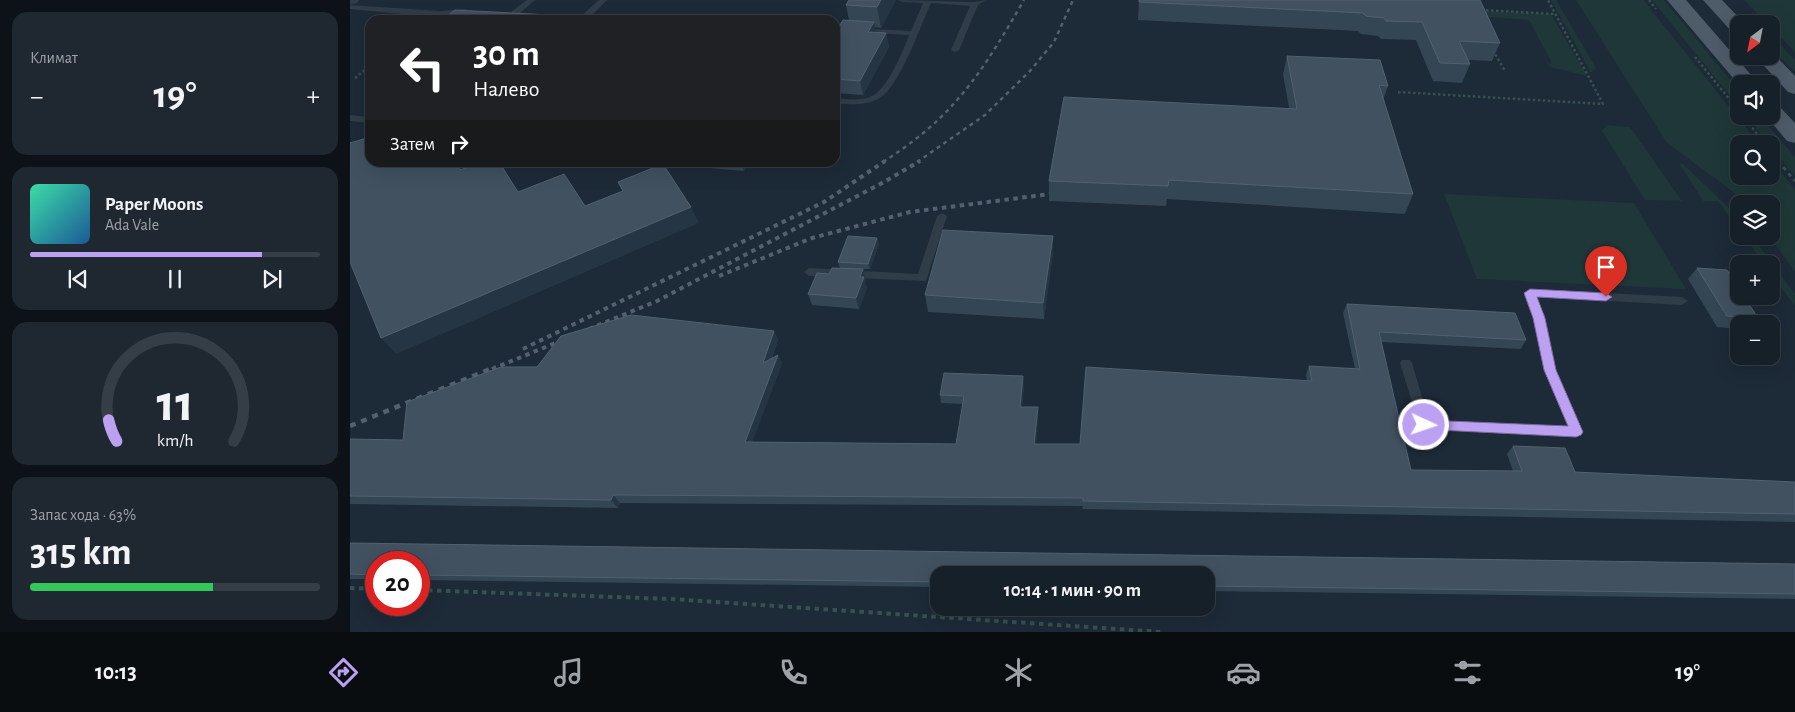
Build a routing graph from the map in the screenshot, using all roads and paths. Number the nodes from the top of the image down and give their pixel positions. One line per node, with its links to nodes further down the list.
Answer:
1 (531, 0): 14 (lane)
2 (602, 0): 18 (lane)
3 (902, 0): 7 (lane)
4 (1548, 0): 16 (path)
5 (1676, 0): 27 (main road)
6 (1712, 0): 19 (main road)
7 (928, 1): 8 (lane); 21 (lane)
8 (978, 2): 23 (lane)
9 (350, 7): 11 (lane)
10 (1481, 10): 16 (path)
11 (468, 11): 12 (lane); 17 (lane)
12 (478, 12)
13 (506, 13): 14 (lane)
14 (515, 13): 15 (lane)
15 (524, 14)
16 (1555, 14): 30 (path)
17 (463, 15)
18 (587, 15)
19 (1730, 19)
20 (840, 29): 21 (lane)
21 (914, 33): 31 (lane)
22 (1491, 45): 26 (path)
23 (955, 50)
24 (1773, 65): 29 (main road)
25 (365, 70): 28 (path)
26 (1505, 71)
27 (1741, 75)
28 (354, 78)
29 (1795, 88)
30 (1398, 92)
31 (840, 101)
32 (350, 118): 34 (lane)
33 (1780, 119): 37 (main road)
34 (365, 120)
35 (1750, 125): 36 (path)
36 (1758, 135)
37 (1795, 136)
38 (1780, 163): 39 (path)
39 (1795, 181)
40 (942, 216): 41 (lane)
41 (809, 272)
42 (1682, 301): 43 (lane)
43 (1406, 363)
44 (350, 588): 45 (path)
45 (365, 589)
46 (430, 590): 47 (path)
47 (1161, 632)

